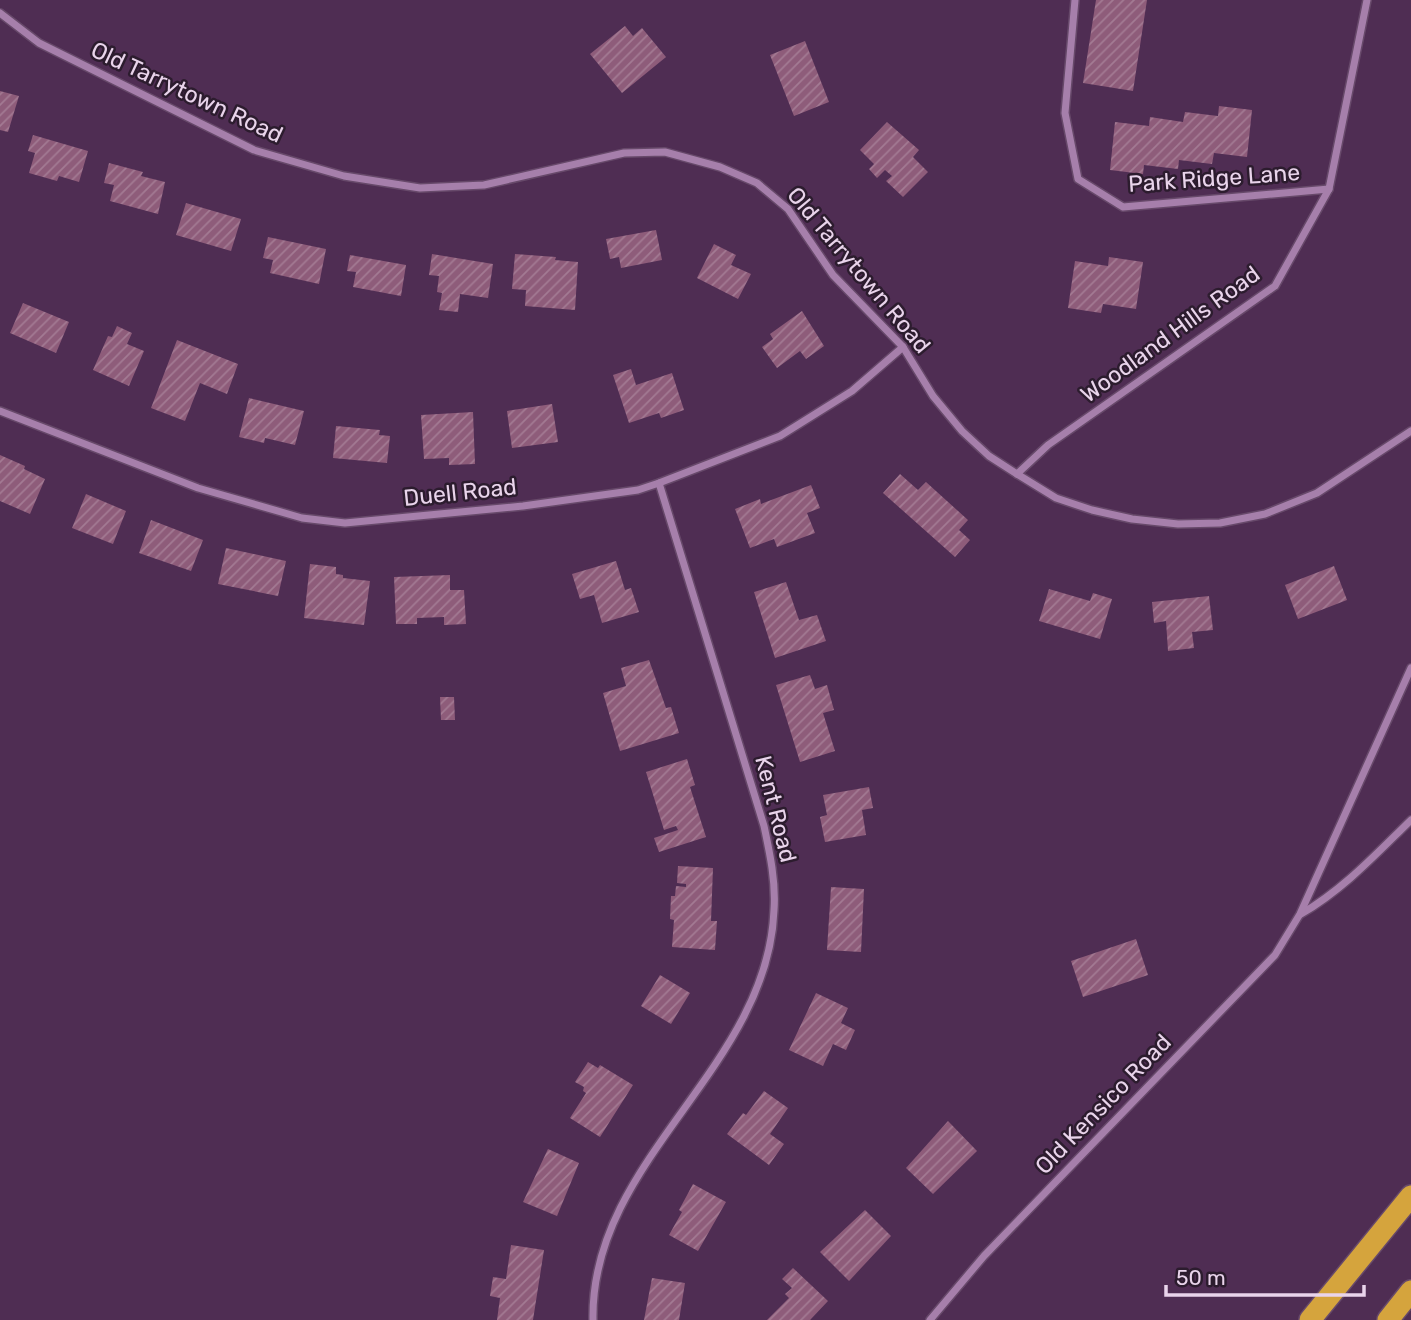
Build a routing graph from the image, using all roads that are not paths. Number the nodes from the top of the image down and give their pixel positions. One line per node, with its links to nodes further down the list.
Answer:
1 (1075, 0): 4 (street, Park Ridge Lane)
2 (1367, 0): 4 (street, Woodland Hills Road)
3 (0, 13): 5 (street, Old Tarrytown Road)
4 (1329, 189): 8 (street, Woodland Hills Road)
5 (903, 347): 8 (street, Old Tarrytown Road); 9 (street, Duell Road)
6 (0, 411): 9 (street, Duell Road)
7 (1411, 431): 8 (street, Old Tarrytown Road)
8 (1017, 474)
9 (659, 483): 15 (street, Kent Road)
10 (1411, 668): 12 (street, Old Kensico Road)
11 (1411, 820): 12 (street, Old Kensico Road)
12 (1300, 914): 16 (street, Old Kensico Road)
13 (1411, 1196): 17 (highway)
14 (1411, 1291): 18 (highway)
15 (593, 1320)
16 (930, 1320)
17 (1310, 1320)
18 (1388, 1320)

